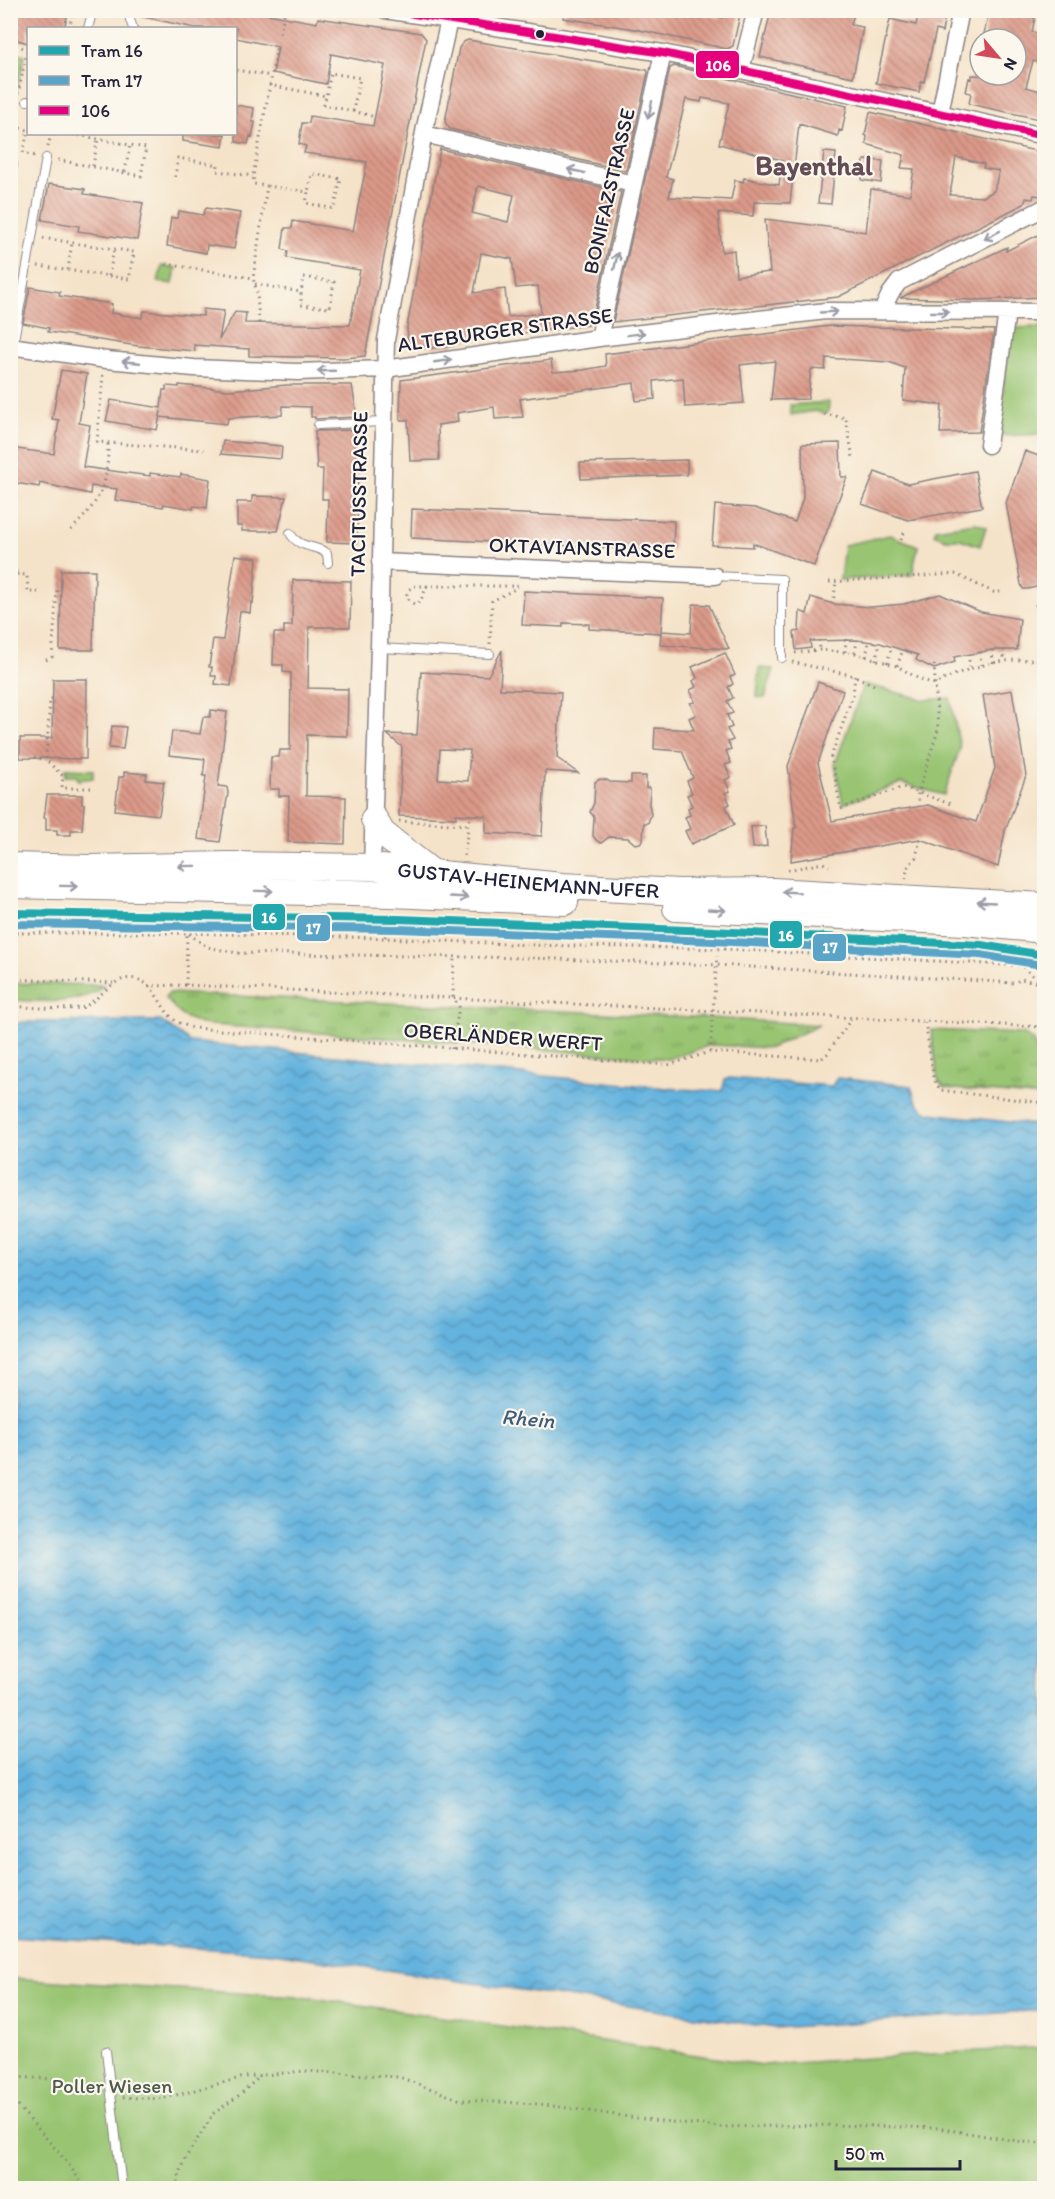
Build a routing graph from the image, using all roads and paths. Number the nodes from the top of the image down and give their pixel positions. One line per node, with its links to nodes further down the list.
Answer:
1 (74, 10): 10 (path)
2 (93, 10): 11 (lane)
3 (131, 10): 12 (lane)
4 (285, 10): 13 (path)
5 (385, 10): 8 (street)
6 (756, 10): 19 (street)
7 (961, 10): 24 (street)
8 (430, 14): 9 (street)
9 (449, 20): 17 (street); 26 (street, TACITUSSTRASSE)
10 (69, 27)
11 (88, 27)
12 (133, 27)
13 (280, 33)
14 (10, 44): 16 (path)
15 (277, 47): 20 (path)
16 (27, 48)
17 (663, 53): 19 (street); 39 (street, BONIFAZSTRASSE, one-way to 39)
18 (237, 70): 20 (path)
19 (741, 70): 24 (street)
20 (271, 76): 21 (path)
21 (269, 85): 22 (path); 36 (path)
22 (326, 96): 23 (path); 23 (path)
23 (353, 111): 25 (path)
24 (940, 113): 29 (street)
25 (375, 117)
26 (424, 134): 39 (street, one-way to 26); 60 (street, TACITUSSTRASSE)
27 (27, 135): 32 (path)
28 (78, 135): 30 (path)
29 (1044, 136)
30 (98, 138): 31 (path); 34 (path)
31 (130, 145): 35 (path); 35 (path)
32 (46, 158): 34 (path); 43 (lane)
33 (13, 164): 38 (lane)
34 (93, 167): 35 (path)
35 (125, 173)
36 (253, 176): 37 (path); 40 (path)
37 (175, 177)
38 (10, 178)
39 (633, 184): 57 (street, BONIFAZSTRASSE, one-way to 39)
40 (267, 186): 41 (path); 50 (path)
41 (308, 192): 41 (path)
42 (1044, 208): 53 (street, one-way to 53)
43 (32, 236): 44 (path); 46 (lane)
44 (72, 242): 45 (path); 48 (path)
45 (114, 249): 49 (path); 49 (path)
46 (26, 264): 48 (path); 58 (lane)
47 (166, 264): 50 (path)
48 (68, 270): 49 (path)
49 (109, 276)
50 (253, 278): 51 (path)
51 (255, 284): 52 (path); 56 (path)
52 (302, 292): 52 (path)
53 (882, 311): 54 (street, ALTEBURGER STRASSE, one-way to 54); 57 (street, ALTEBURGER STRASSE, one-way to 53)
54 (1007, 312): 55 (street, ALTEBURGER STRASSE); 65 (street)
55 (1044, 312)
56 (259, 323)
57 (599, 338): 60 (street, ALTEBURGER STRASSE, one-way to 57)
58 (12, 346): 59 (street, ALTEBURGER STRASSE)
59 (105, 360): 60 (street, ALTEBURGER STRASSE, one-way to 59); 64 (path)
60 (385, 369): 62 (street, TACITUSSTRASSE)
61 (824, 414): 67 (path)
62 (383, 422): 63 (lane); 72 (street, TACITUSSTRASSE)
63 (318, 425)
64 (108, 443): 66 (path); 68 (path)
65 (988, 445)
66 (204, 450)
67 (853, 458)
68 (71, 530)
69 (290, 533): 73 (lane)
70 (904, 533): 71 (path)
71 (901, 540)
72 (380, 562): 75 (street, OKTAVIANSTRASSE); 95 (street, TACITUSSTRASSE)
73 (328, 563)
74 (16, 570): 82 (path)
75 (714, 576): 107 (lane, OKTAVIANSTRASSE)
76 (829, 582): 77 (path)
77 (836, 582): 83 (path); 85 (path)
78 (523, 585): 80 (path)
79 (427, 586): 79 (path); 80 (path)
80 (519, 587): 104 (path)
81 (61, 591): 87 (path)
82 (38, 592)
83 (1002, 592)
84 (1044, 600): 86 (path)
85 (833, 604)
86 (1035, 606)
87 (55, 627): 88 (path); 108 (path)
88 (61, 628)
89 (846, 639): 100 (path)
90 (819, 640): 96 (path)
91 (857, 640): 103 (path)
92 (869, 641): 106 (path)
93 (880, 643): 109 (path)
94 (892, 646): 112 (path)
95 (380, 648): 104 (lane); 129 (street, TACITUSSTRASSE)
96 (820, 650): 100 (path); 102 (path)
97 (903, 650): 116 (path)
98 (992, 650): 114 (path)
99 (1004, 650): 111 (path)
100 (845, 652): 103 (path)
101 (980, 652): 115 (path)
102 (796, 653)
103 (855, 653): 106 (path)
104 (490, 654)
105 (968, 654): 117 (path)
106 (866, 657): 109 (path)
107 (782, 658): 118 (path)
108 (46, 660)
109 (876, 660): 112 (path)
110 (1037, 660): 111 (path)
111 (1004, 661): 114 (path)
112 (887, 663): 116 (path)
113 (934, 663): 119 (path)
114 (993, 663): 115 (path)
115 (981, 665): 117 (path)
116 (897, 666): 119 (path)
117 (970, 667): 119 (path)
118 (855, 676): 120 (path); 125 (path)
119 (935, 684): 125 (path)
120 (874, 685)
121 (52, 699): 123 (path)
122 (34, 757): 123 (path)
123 (46, 760): 124 (path)
124 (92, 788)
125 (918, 793): 126 (path); 127 (path)
126 (950, 804)
127 (918, 807)
128 (470, 815): 130 (path)
129 (374, 819): 130 (path); 135 (main road); 138 (street, TACITUSSTRASSE)
130 (468, 825): 136 (path)
131 (920, 839): 137 (path)
132 (10, 866): 138 (main road, GUSTAV-HEINEMANN-UFER, one-way to 132)
133 (829, 866): 134 (path)
134 (784, 871)
135 (430, 872): 136 (main road, GUSTAV-HEINEMANN-UFER); 138 (main road, GUSTAV-HEINEMANN-UFER)
136 (461, 875): 140 (main road, GUSTAV-HEINEMANN-UFER, one-way to 136)
137 (906, 877)
138 (372, 880): 139 (main road, GUSTAV-HEINEMANN-UFER, one-way to 138); 141 (main road, GUSTAV-HEINEMANN-UFER, one-way to 141)
139 (10, 885)
140 (1044, 906)
141 (1044, 930)
142 (10, 933): 143 (path)
143 (187, 933): 145 (path); 149 (path); 150 (path)
144 (717, 956): 146 (path)
145 (454, 958): 146 (path); 152 (path)
146 (717, 965): 149 (path); 154 (path)
147 (10, 979): 148 (path, OBERLÄNDER WERFT)
148 (113, 983): 151 (path, OBERLÄNDER WERFT); 153 (path)
149 (1043, 983)
150 (186, 985): 151 (path, OBERLÄNDER WERFT); 152 (path, OBERLÄNDER WERFT)
151 (148, 986): 158 (path, OBERLÄNDER WERFT)
152 (453, 997): 154 (path, OBERLÄNDER WERFT); 158 (path)
153 (10, 1006)
154 (714, 1010): 155 (path, OBERLÄNDER WERFT); 159 (path)
155 (851, 1018): 156 (path, OBERLÄNDER WERFT); 159 (path, OBERLÄNDER WERFT)
156 (925, 1022): 157 (path, OBERLÄNDER WERFT); 160 (path)
157 (1043, 1028)
158 (452, 1049): 159 (path, OBERLÄNDER WERFT)
159 (711, 1052)
160 (1044, 1103)
161 (106, 2051): 164 (lane)
162 (10, 2077): 164 (path)
163 (259, 2077): 164 (path); 166 (path); 169 (path)
164 (111, 2093): 168 (lane)
165 (10, 2097): 167 (path)
166 (1044, 2143)
167 (85, 2188)
168 (123, 2188)
169 (175, 2188)

